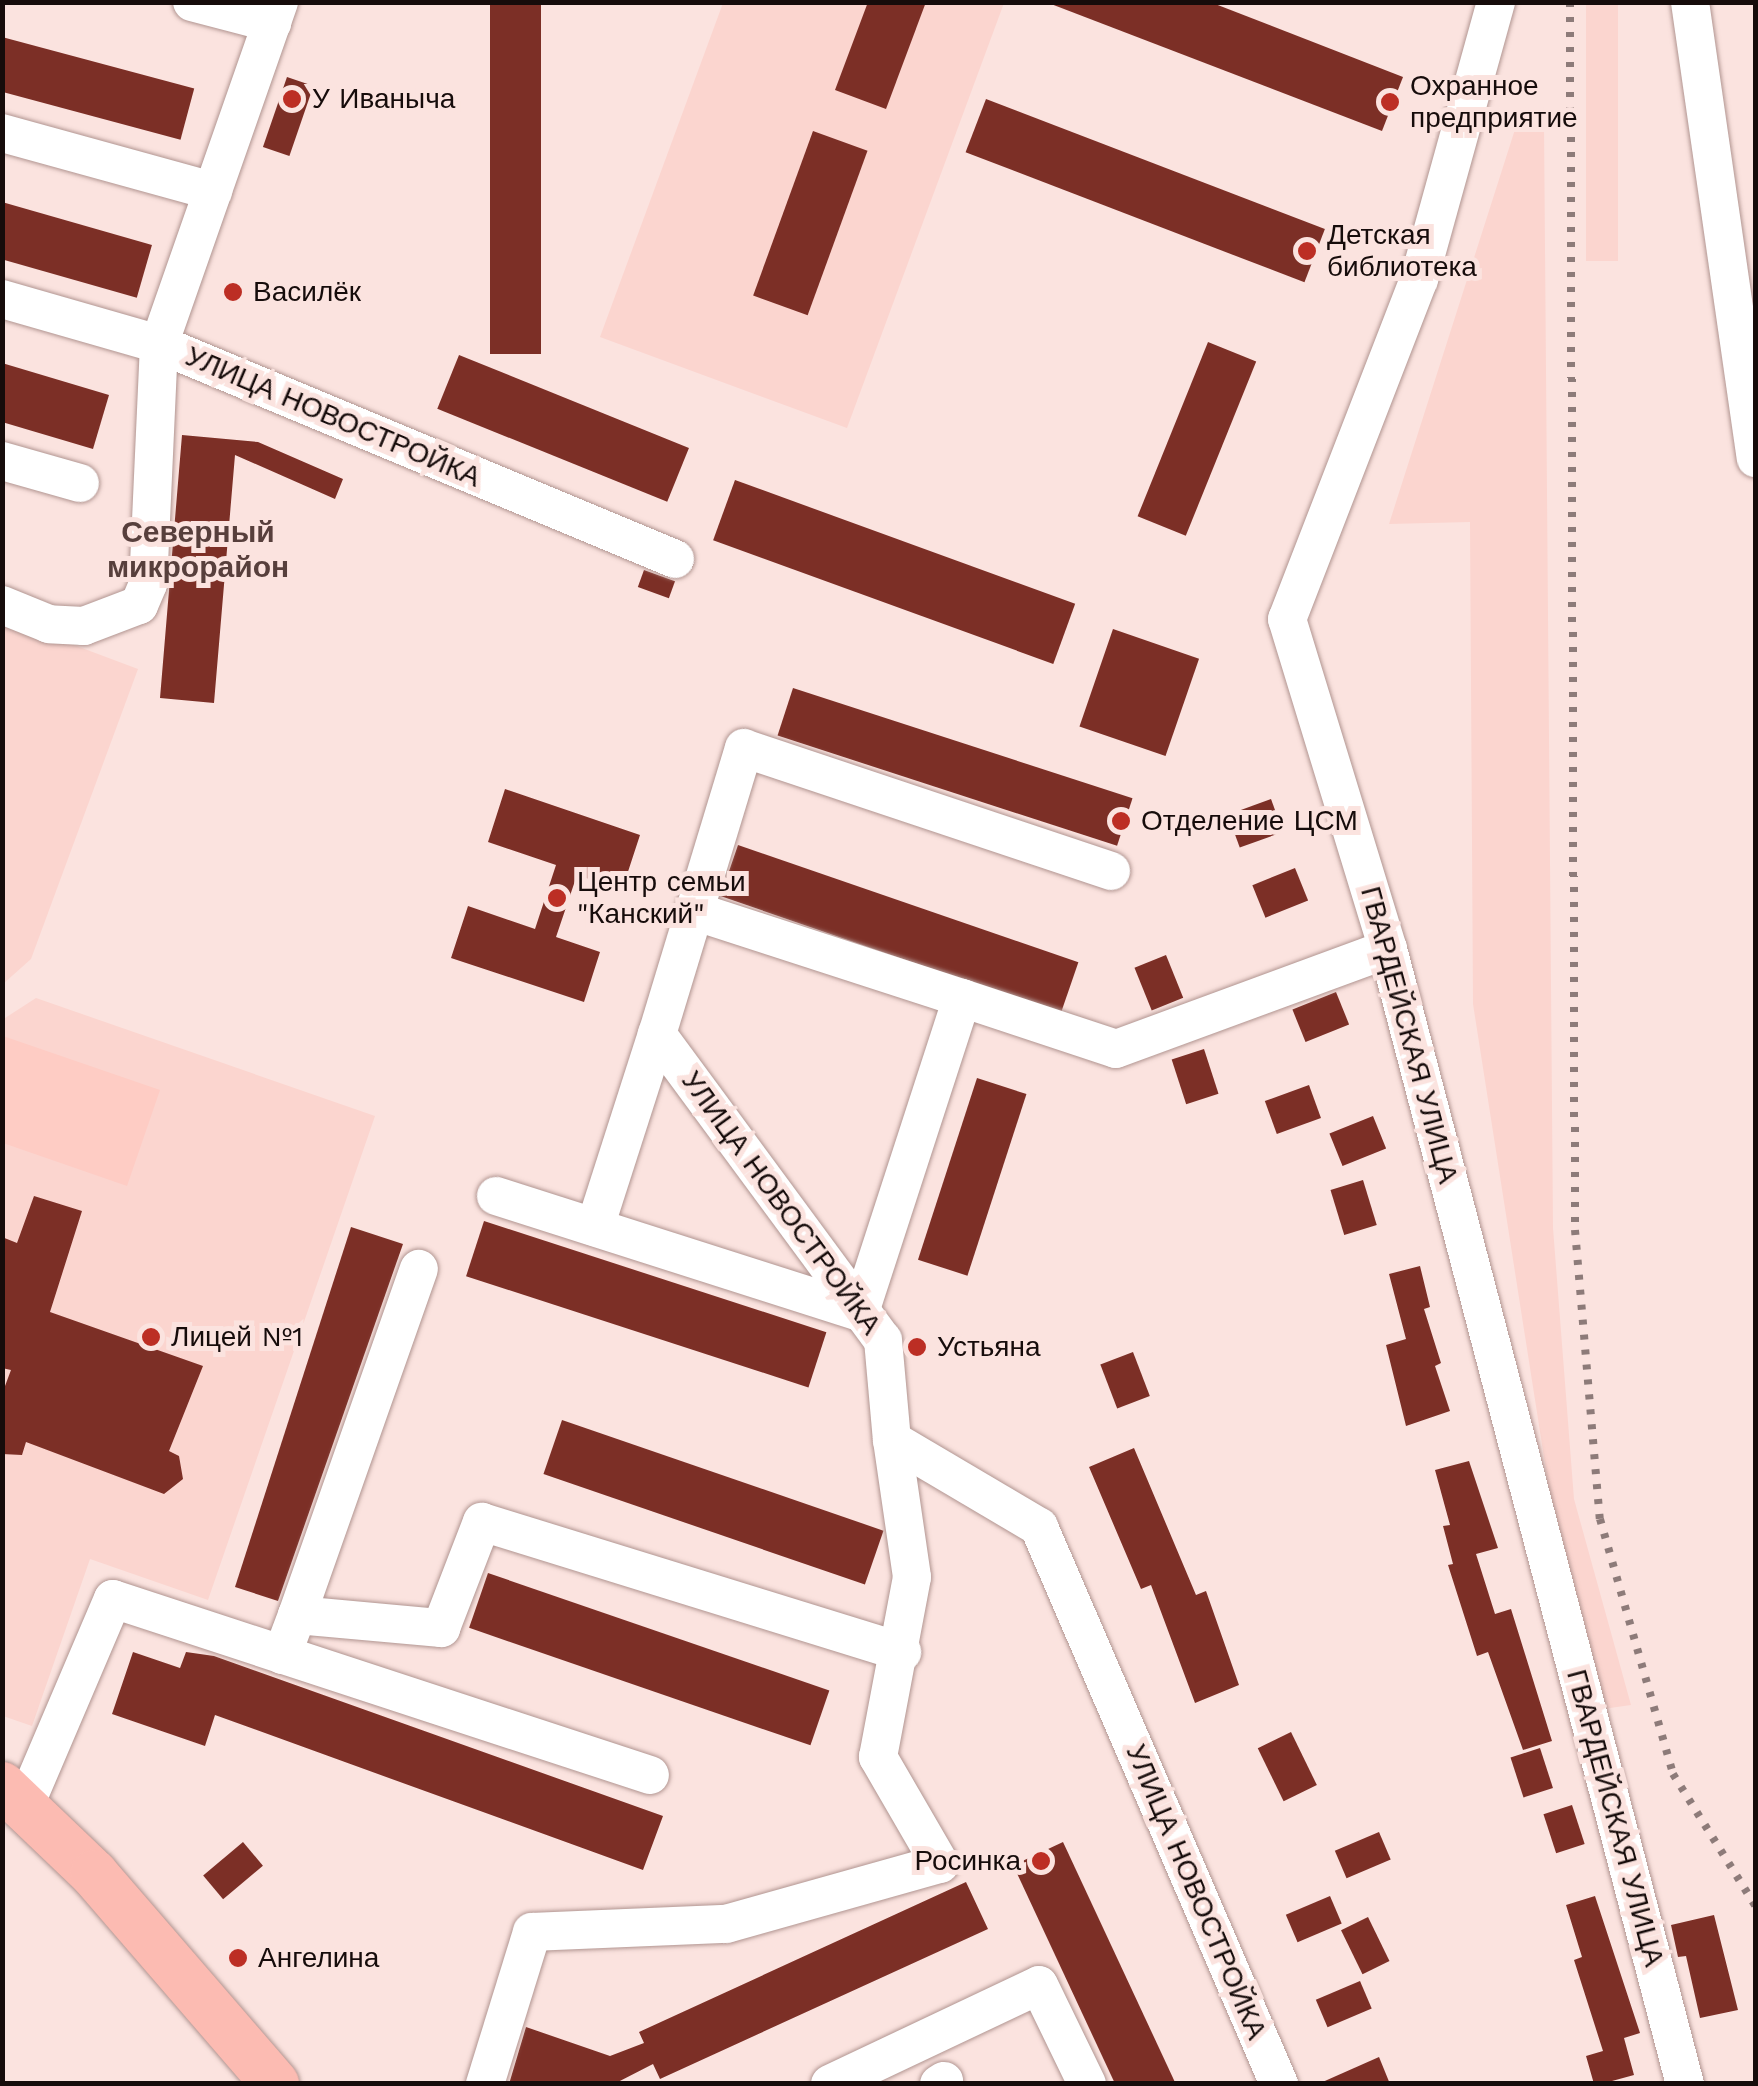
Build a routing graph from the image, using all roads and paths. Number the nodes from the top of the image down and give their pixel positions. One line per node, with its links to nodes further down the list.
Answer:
1 (192, 2): 4 (street)
2 (1496, 2): 16 (street, ГВАРДЕЙСКАЯ УЛИЦА)
3 (1690, 2): 9 (street)
4 (275, 13): 6 (street, УЛИЦА НОВОСТРОЙКА)
5 (2, 133): 6 (street)
6 (213, 191): 8 (street, УЛИЦА НОВОСТРОЙКА)
7 (2, 298): 8 (street)
8 (160, 344): 12 (street, УЛИЦА НОВОСТРОЙКА); 13 (street)
9 (1756, 458)
10 (2, 461): 11 (street)
11 (80, 483)
12 (676, 559)
13 (2, 605)
14 (1111, 871): 15 (street)
15 (694, 911): 17 (street); 18 (street)
16 (1388, 949): 17 (street); 34 (street, ГВАРДЕЙСКАЯ УЛИЦА)
17 (962, 998): 22 (street)
18 (657, 1034): 20 (street); 22 (street, УЛИЦА НОВОСТРОЙКА)
19 (496, 1196): 20 (street)
20 (594, 1227): 22 (street)
21 (419, 1268): 24 (street)
22 (860, 1312): 23 (street, УЛИЦА НОВОСТРОЙКА)
23 (892, 1440): 25 (street); 33 (street, УЛИЦА НОВОСТРОЙКА)
24 (297, 1615): 25 (street); 26 (street)
25 (902, 1652): 30 (street)
26 (282, 1654): 27 (street); 28 (street)
27 (650, 1775)
28 (14, 1796): 29 (main road)
29 (275, 2084)
30 (486, 2084)
31 (830, 2084): 32 (street)
32 (1087, 2084)
33 (1279, 2084)
34 (1685, 2084)

